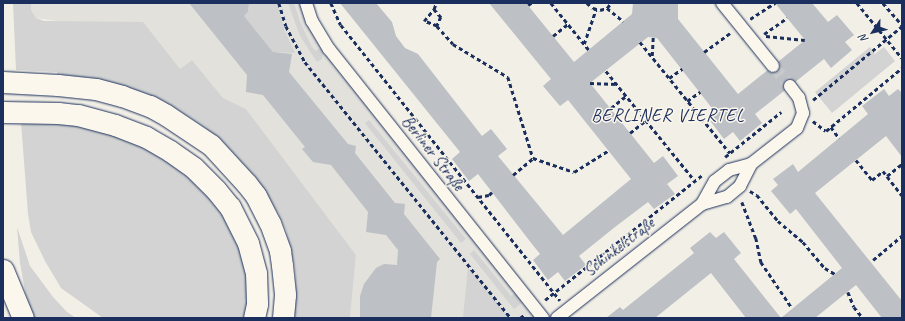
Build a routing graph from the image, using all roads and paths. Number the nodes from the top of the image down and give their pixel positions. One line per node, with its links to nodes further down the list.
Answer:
1 (279, 3): 80 (path)
2 (306, 3): 81 (street, Berliner Straße)
3 (331, 3): 67 (path)
4 (436, 3): 15 (path)
5 (531, 3): 13 (path)
6 (551, 3): 19 (path)
7 (587, 3): 16 (path)
8 (611, 3): 14 (path)
9 (722, 3): 21 (street)
10 (774, 3): 21 (path)
11 (857, 3): 25 (path)
12 (884, 3): 22 (path)
13 (528, 6)
14 (607, 8): 16 (path); 18 (path)
15 (434, 9): 20 (path); 20 (path)
16 (596, 10): 28 (path)
17 (787, 18): 26 (path)
18 (623, 21)
19 (568, 24): 23 (path); 28 (path)
20 (436, 26): 55 (path)
21 (740, 26): 30 (path); 33 (street)
22 (902, 26): 25 (path)
23 (553, 36)
24 (653, 38): 31 (path)
25 (886, 39): 32 (path); 46 (path)
26 (805, 40)
27 (640, 42): 31 (path)
28 (584, 44): 29 (path)
29 (589, 50)
30 (704, 52)
31 (652, 57): 37 (path)
32 (902, 58)
33 (773, 66)
34 (902, 68): 50 (path)
35 (682, 69): 37 (path)
36 (606, 71): 40 (path)
37 (669, 78): 44 (path)
38 (3, 82): 79 (highway)
39 (590, 83): 40 (path)
40 (617, 84): 43 (path)
41 (790, 86): 46 (street)
42 (700, 92): 44 (path)
43 (626, 96): 45 (path); 49 (path)
44 (687, 101): 54 (path)
45 (611, 108)
46 (802, 111): 50 (path); 58 (street, Schinkelstraße)
47 (3, 112): 78 (highway)
48 (781, 112): 54 (path)
49 (646, 120): 51 (path); 63 (path)
50 (831, 127): 52 (path)
51 (630, 133)
52 (839, 138)
53 (608, 151): 55 (path)
54 (730, 153): 56 (path)
55 (533, 158): 61 (path)
56 (724, 158)
57 (856, 160): 62 (path)
58 (750, 164): 64 (street, Schinkelstraße); 68 (street, Schinkelstraße)
59 (902, 164): 62 (path)
60 (707, 172): 63 (path)
61 (513, 175)
62 (887, 176): 66 (path)
63 (695, 181): 74 (path)
64 (737, 188): 68 (street, Schinkelstraße); 72 (path); 75 (path)
65 (492, 192): 67 (path)
66 (902, 195)
67 (478, 197): 74 (path)
68 (702, 204): 76 (street, Schinkelstraße)
69 (902, 236): 70 (path)
70 (873, 260)
71 (3, 270): 77 (highway)
72 (835, 274)
73 (848, 292): 83 (path)
74 (555, 294): 76 (path)
75 (792, 308)
76 (567, 310): 82 (street, Schinkelstraße)
77 (23, 318)
78 (254, 318)
79 (283, 318)
80 (511, 318)
81 (543, 318)
82 (557, 318)
83 (863, 318)

